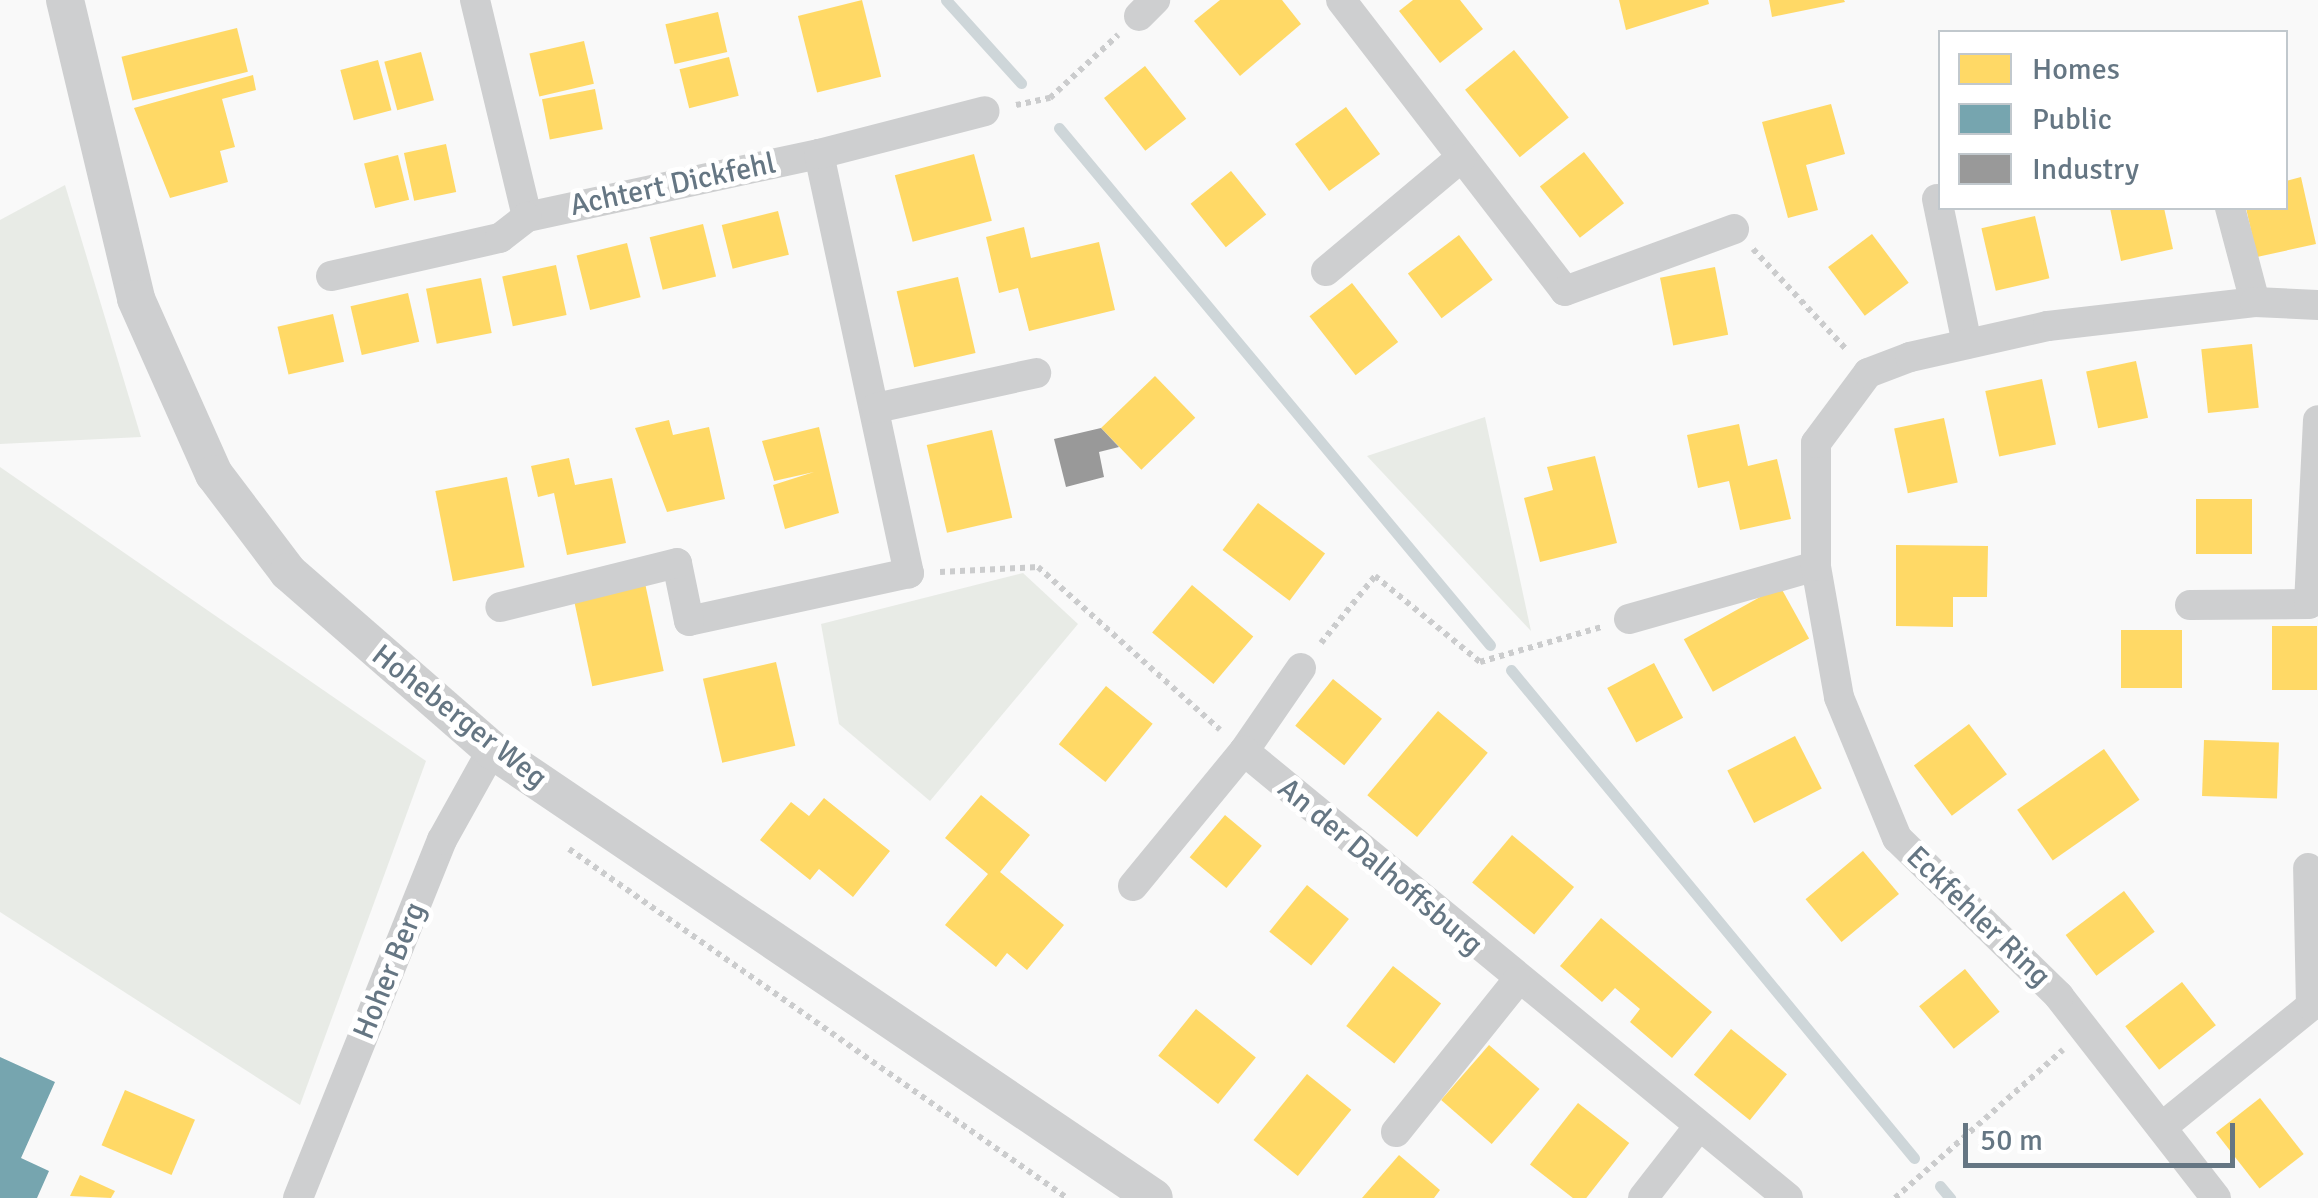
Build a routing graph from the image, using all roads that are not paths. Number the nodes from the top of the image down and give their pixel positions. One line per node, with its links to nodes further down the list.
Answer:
1 (64, 0): 26 (street, Hoheberger Weg)
2 (475, 0): 11 (street)
3 (1340, 0): 6 (street)
4 (985, 111): 5 (street, Achtert Dickfehl)
5 (819, 154): 11 (street, Achtert Dickfehl); 19 (street, Achtert Dickfehl)
6 (1462, 157): 12 (street); 13 (street)
7 (1937, 199): 8 (street)
8 (1938, 204)
9 (1939, 210): 17 (street)
10 (2231, 210): 15 (street)
11 (526, 217): 14 (street, Achtert Dickfehl)
12 (1734, 229)
13 (1326, 271)
14 (331, 276)
15 (2255, 302): 16 (street); 17 (street)
16 (2318, 305)
17 (1967, 344): 21 (street, Eckfehler Ring)
18 (1036, 372): 19 (street)
19 (876, 408): 23 (street, Achtert Dickfehl)
20 (2318, 420): 22 (street)
21 (1816, 566): 24 (street); 31 (street, Eckfehler Ring)
22 (2190, 605)
23 (500, 607)
24 (1629, 619)
25 (1301, 668): 27 (street)
26 (492, 750): 34 (street, Hoher Berg); 35 (street, Hoheberger Weg)
27 (1244, 751): 29 (street); 30 (street, An der Dalhoffsburg)
28 (2308, 868): 31 (street)
29 (1133, 886)
30 (1516, 982): 32 (street, An der Dalhoffsburg); 33 (street)
31 (2162, 1126): 38 (street, Eckfehler Ring)
32 (1696, 1130): 36 (street); 37 (street, An der Dalhoffsburg)
33 (1396, 1132)
34 (298, 1198)
35 (1154, 1198)
36 (1643, 1198)
37 (1788, 1198)
38 (2216, 1198)

